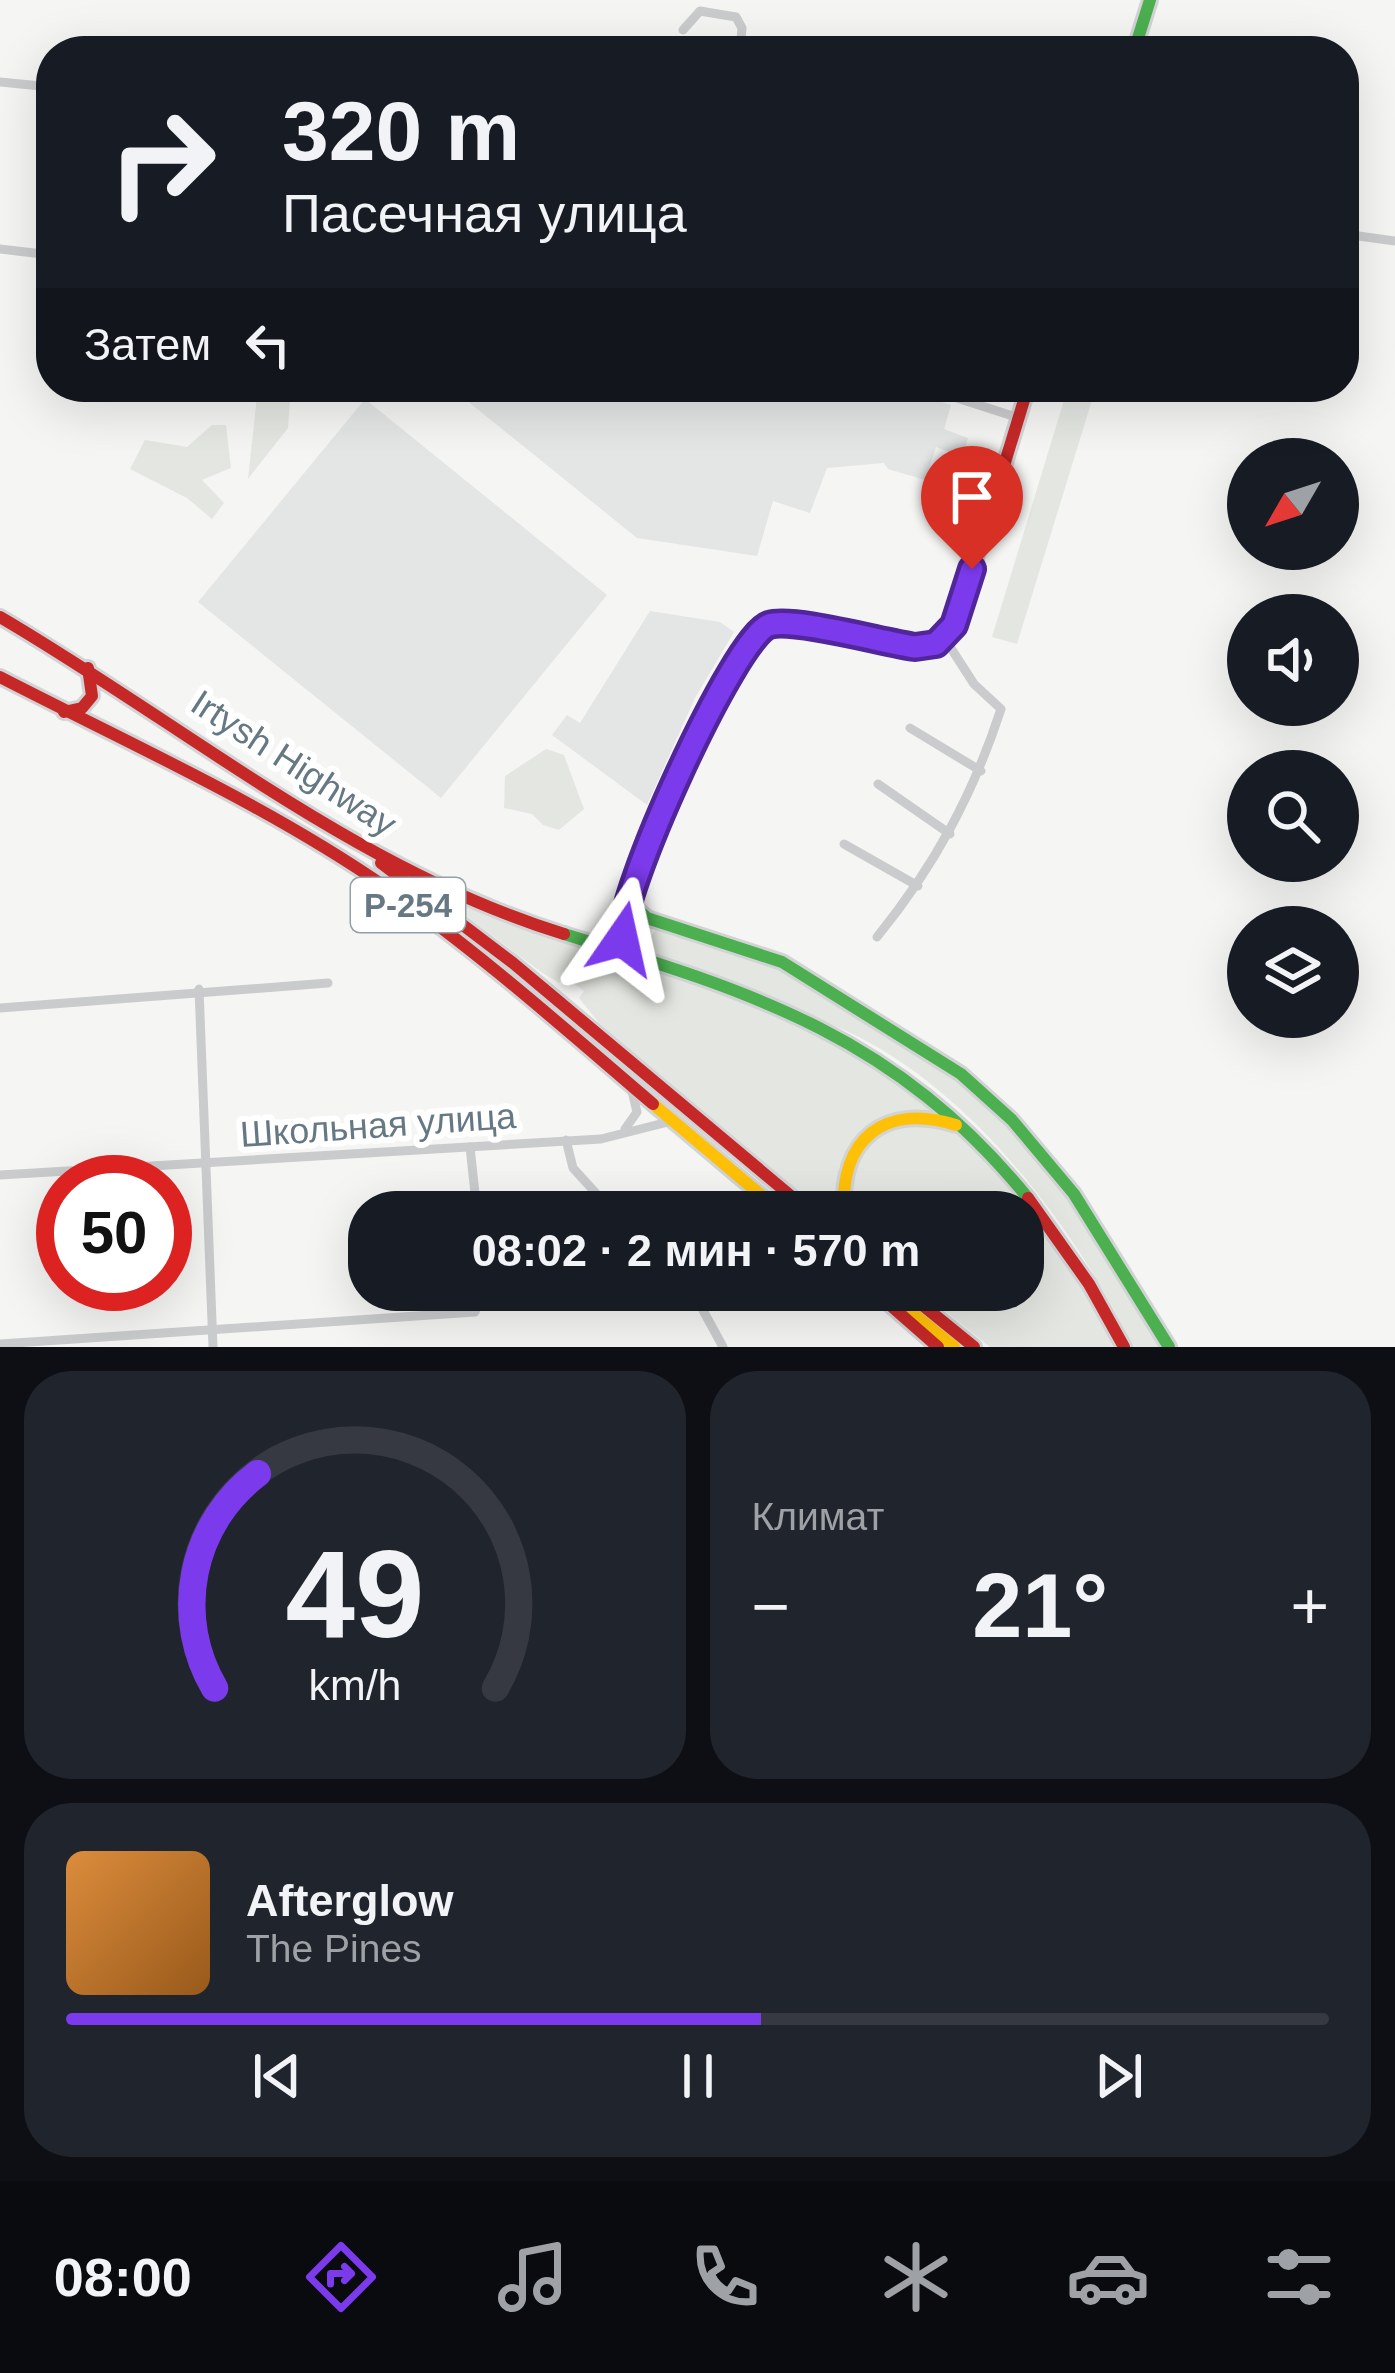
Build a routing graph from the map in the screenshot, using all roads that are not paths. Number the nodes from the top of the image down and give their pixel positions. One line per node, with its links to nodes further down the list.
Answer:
1 (1150, 0): 4 (main road)
2 (683, 30): 3 (street)
3 (741, 36)
4 (1139, 36)
5 (0, 82): 6 (street)
6 (36, 86)
7 (1359, 236): 8 (street)
8 (1395, 241)
9 (0, 249): 10 (street)
10 (36, 253)
11 (979, 402): 13 (street)
12 (1024, 402): 13 (main road)
13 (1019, 418): 15 (main road)
14 (0, 617): 16 (main road, Irtysh Highway / Р-254)
15 (945, 639): 20 (street); 26 (main road)
16 (88, 668): 18 (main road); 22 (main road, Irtysh Highway / Р-254)
17 (0, 677): 18 (main road, Irtysh Highway / Р-254)
18 (63, 712): 34 (main road, Irtysh Highway / Р-254)
19 (910, 728): 20 (street)
20 (981, 771): 23 (street)
21 (878, 784): 23 (street)
22 (312, 816): 29 (main road, Irtysh Highway / Р-254); 45 (main road)
23 (950, 834): 25 (street)
24 (844, 844): 25 (street)
25 (918, 886): 28 (street)
26 (632, 890): 27 (main road); 60 (main road)
27 (625, 910): 29 (main road); 30 (main road)
28 (877, 938)
29 (581, 940): 30 (main road, Irtysh Highway / Р-254)
30 (718, 981): 38 (main road, Irtysh Highway / Р-254)
31 (328, 983): 32 (street)
32 (199, 989): 33 (street); 40 (street)
33 (0, 1008)
34 (624, 1078): 35 (main road, Irtysh Highway / Р-254); 36 (street)
35 (691, 1132): 36 (street, Школьная улица); 44 (main road, Irtysh Highway / Р-254)
36 (616, 1136): 37 (street, Школьная улица)
37 (566, 1140): 39 (street, Школьная улица); 43 (street)
38 (982, 1140): 46 (main road); 59 (main road, Irtysh Highway / Р-254)
39 (470, 1147): 40 (street, Школьная улица); 42 (street)
40 (204, 1163): 41 (street, Школьная улица); 52 (street)
41 (0, 1175)
42 (475, 1191)
43 (594, 1191)
44 (760, 1191)
45 (785, 1191)
46 (843, 1191)
47 (475, 1311): 52 (street)
48 (703, 1311): 55 (street)
49 (897, 1311): 56 (main road)
50 (909, 1311): 57 (main road)
51 (934, 1311): 58 (main road)
52 (212, 1331): 53 (street); 54 (street)
53 (0, 1343)
54 (213, 1347)
55 (723, 1347)
56 (938, 1347)
57 (953, 1347)
58 (978, 1347)
59 (1124, 1347)
60 (1168, 1347)

